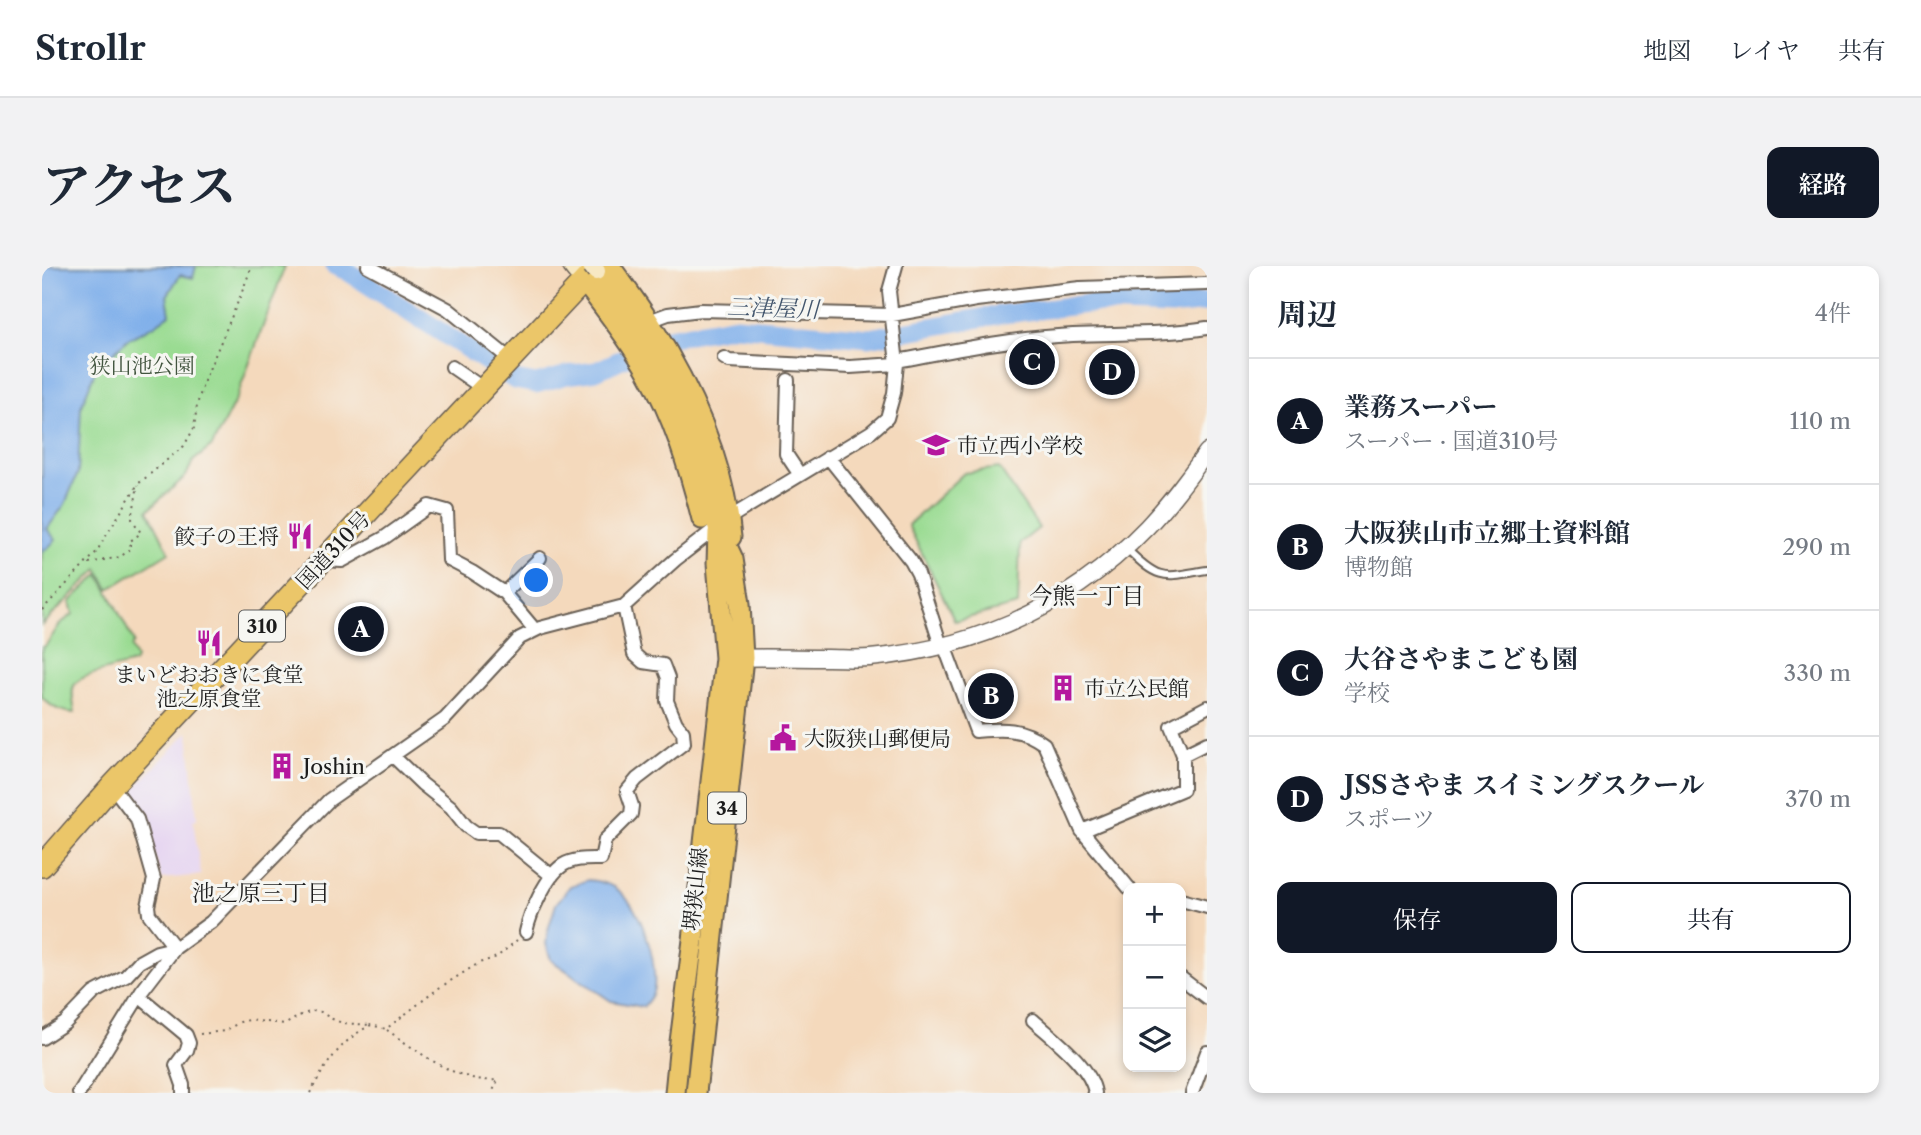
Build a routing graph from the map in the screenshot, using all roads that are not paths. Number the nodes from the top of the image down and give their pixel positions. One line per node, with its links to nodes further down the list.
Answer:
1 (368, 266): 9 (street)
2 (896, 266): 5 (street)
3 (592, 269): 6 (main road); 9 (highway, 国道310号 / 310); 12 (main road, 堺狭山線 / 34); 12 (main road)
4 (1207, 284): 5 (street)
5 (892, 317): 6 (street); 10 (street)
6 (651, 324): 12 (main road)
7 (1207, 328): 10 (street)
8 (724, 358): 10 (street)
9 (510, 362): 14 (highway, 国道310号 / 310)
10 (897, 362): 16 (street)
11 (452, 367): 14 (street)
12 (661, 367): 18 (main road, 堺狭山線 / 34)
13 (788, 380): 17 (street)
14 (484, 389): 21 (highway, 国道310号 / 310)
15 (1207, 452): 19 (street)
16 (828, 457): 17 (street); 26 (street)
17 (800, 475): 18 (street)
18 (718, 527): 24 (street); 27 (main road, 堺狭山線 / 34)
19 (1126, 548): 22 (lane); 26 (street)
20 (540, 558): 23 (street)
21 (323, 560): 23 (street); 32 (highway, 国道310号 / 310)
22 (1207, 570)
23 (504, 593): 25 (street)
24 (624, 606): 25 (street); 35 (street)
25 (535, 631): 31 (street)
26 (942, 646): 27 (street); 33 (street)
27 (734, 658): 49 (main road, 堺狭山線 / 34); 50 (main road, 堺狭山線 / 34)
28 (1207, 708): 30 (street)
29 (1207, 743): 30 (street)
30 (1183, 755): 33 (street)
31 (393, 756): 35 (street); 40 (street)
32 (112, 786): 34 (highway, 国道310号 / 310); 40 (street)
33 (1082, 831): 36 (street)
34 (42, 866)
35 (552, 876): 39 (street)
36 (1125, 883)
37 (1186, 901): 38 (street)
38 (1207, 907)
39 (526, 932)
40 (174, 948): 42 (street); 45 (street)
41 (1186, 982): 43 (street)
42 (139, 996): 47 (street); 48 (street)
43 (1207, 998)
44 (1033, 1020): 51 (street)
45 (42, 1038)
46 (1207, 1052): 52 (street)
47 (79, 1093)
48 (183, 1093)
49 (675, 1093)
50 (696, 1093)
51 (1095, 1093)
52 (1192, 1093)

